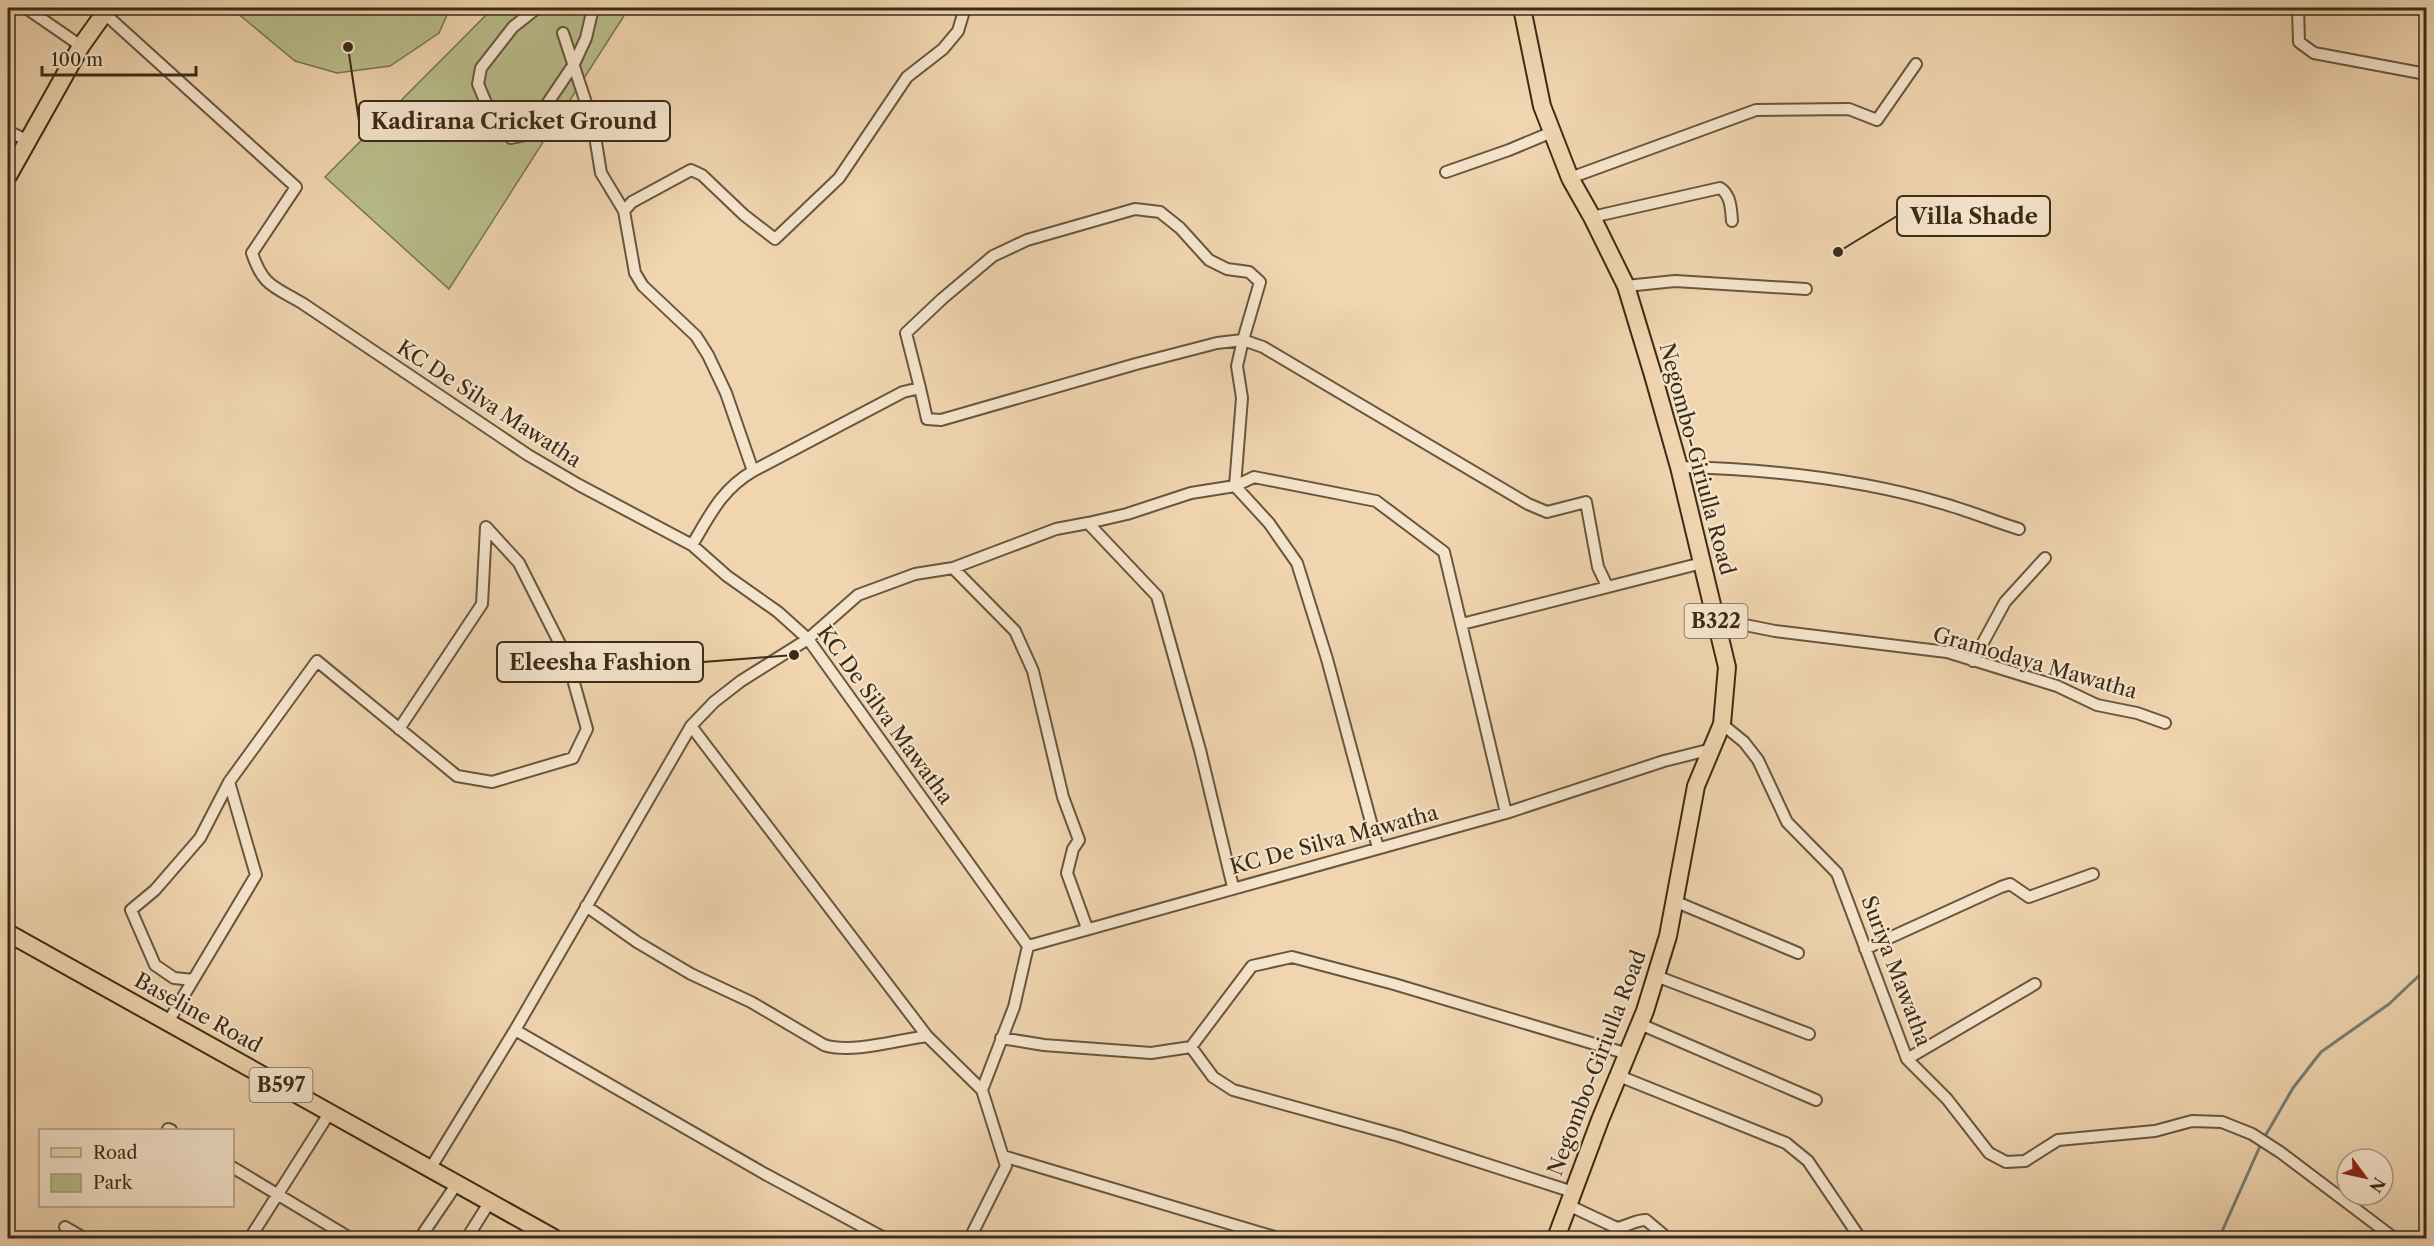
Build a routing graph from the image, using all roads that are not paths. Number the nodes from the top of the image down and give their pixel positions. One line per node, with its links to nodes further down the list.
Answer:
1 (26, 8): 9 (street)
2 (537, 8): 10 (street)
3 (593, 8): 10 (street)
4 (965, 8): 19 (street)
5 (1522, 8): 14 (main road, Negombo-Giriulla Road / B322)
6 (2298, 8): 12 (street)
7 (106, 11): 9 (main road); 31 (street, KC De Silva Mawatha)
8 (562, 33): 10 (street)
9 (81, 46): 15 (main road)
10 (574, 64): 19 (street)
11 (1917, 64): 18 (street)
12 (2427, 74)
13 (8, 131): 15 (street)
14 (1551, 132): 16 (street); 18 (main road, Negombo-Giriulla Road / B322)
15 (28, 141): 17 (main road)
16 (1446, 172)
17 (8, 176)
18 (1570, 178): 20 (main road, Negombo-Giriulla Road / B322)
19 (624, 211): 27 (street)
20 (1592, 217): 21 (street); 22 (main road, Negombo-Giriulla Road / B322)
21 (1732, 221)
22 (1626, 286): 23 (street); 26 (main road, Negombo-Giriulla Road / B322)
23 (1806, 289)
24 (1243, 340): 25 (street); 25 (street); 28 (street); 35 (street)
25 (920, 388): 27 (street)
26 (1678, 467): 30 (street); 33 (main road, Negombo-Giriulla Road / B322)
27 (753, 471): 31 (street)
28 (1235, 486): 29 (street); 37 (street); 47 (street)
29 (1088, 523): 34 (street); 49 (street)
30 (2019, 529)
31 (692, 545): 38 (street, KC De Silva Mawatha)
32 (2045, 558): 39 (street)
33 (1702, 563): 35 (street); 36 (main road, Negombo-Giriulla Road / B322)
34 (953, 568): 38 (street); 52 (street)
35 (1607, 586): 37 (street)
36 (1715, 619): 39 (street, Gramodaya Mawatha); 41 (main road, Negombo-Giriulla Road / B322)
37 (1462, 624): 46 (street)
38 (808, 639): 42 (street); 54 (street, KC De Silva Mawatha)
39 (1973, 660): 40 (street, Gramodaya Mawatha)
40 (2165, 723)
41 (1722, 724): 44 (main road, Negombo-Giriulla Road / B322); 55 (street, Suriya Mawatha)
42 (691, 726): 51 (street); 64 (street)
43 (399, 729): 43 (street); 45 (street)
44 (1712, 749): 46 (street, KC De Silva Mawatha); 50 (main road, Negombo-Giriulla Road / B322)
45 (229, 782): 58 (street); 58 (street)
46 (1506, 813): 47 (street, KC De Silva Mawatha)
47 (1378, 848): 49 (street, KC De Silva Mawatha)
48 (2093, 874): 55 (street)
49 (1233, 887): 52 (street, KC De Silva Mawatha)
50 (1674, 901): 56 (street); 57 (main road, Negombo-Giriulla Road / B322)
51 (586, 906): 62 (street); 64 (street)
52 (1087, 928): 54 (street, KC De Silva Mawatha)
53 (8, 933): 60 (main road, Baseline Road / B597)
54 (1028, 946): 65 (street)
55 (1865, 949): 68 (street, Suriya Mawatha)
56 (1798, 953)
57 (1656, 976): 61 (main road, Negombo-Giriulla Road / B322); 63 (street)
58 (193, 980): 60 (street)
59 (2035, 984): 68 (street)
60 (168, 1022): 72 (main road, Baseline Road / B597)
61 (1640, 1024): 67 (main road, Negombo-Giriulla Road / B322); 71 (street)
62 (515, 1030): 75 (street); 88 (street)
63 (1809, 1034)
64 (927, 1036): 70 (street)
65 (1001, 1038): 66 (street); 70 (street)
66 (1191, 1047): 67 (street); 78 (street)
67 (1628, 1054): 69 (main road, Negombo-Giriulla Road / B322)
68 (1907, 1059): 93 (street, Suriya Mawatha)
69 (1619, 1076): 78 (main road, Negombo-Giriulla Road / B322); 92 (street)
70 (982, 1090): 73 (street)
71 (1816, 1100)
72 (330, 1112): 75 (main road, Baseline Road / B597); 77 (street)
73 (1002, 1156): 89 (street); 90 (street)
74 (234, 1168): 77 (street)
75 (430, 1169): 76 (main road, Baseline Road / B597)
76 (456, 1185): 79 (main road, Baseline Road / B597); 85 (street)
77 (278, 1194): 83 (street); 84 (street)
78 (1570, 1199): 81 (street); 91 (main road, Negombo-Giriulla Road / B322)
79 (489, 1203): 86 (street); 87 (main road, Baseline Road / B597)
80 (65, 1227): 82 (street)
81 (1665, 1236)
82 (84, 1239)
83 (250, 1239)
84 (350, 1239)
85 (420, 1239)
86 (467, 1239)
87 (554, 1239)
88 (884, 1239)
89 (970, 1239)
90 (1278, 1239)
91 (1556, 1239)
92 (1860, 1239)
93 (2394, 1239)

